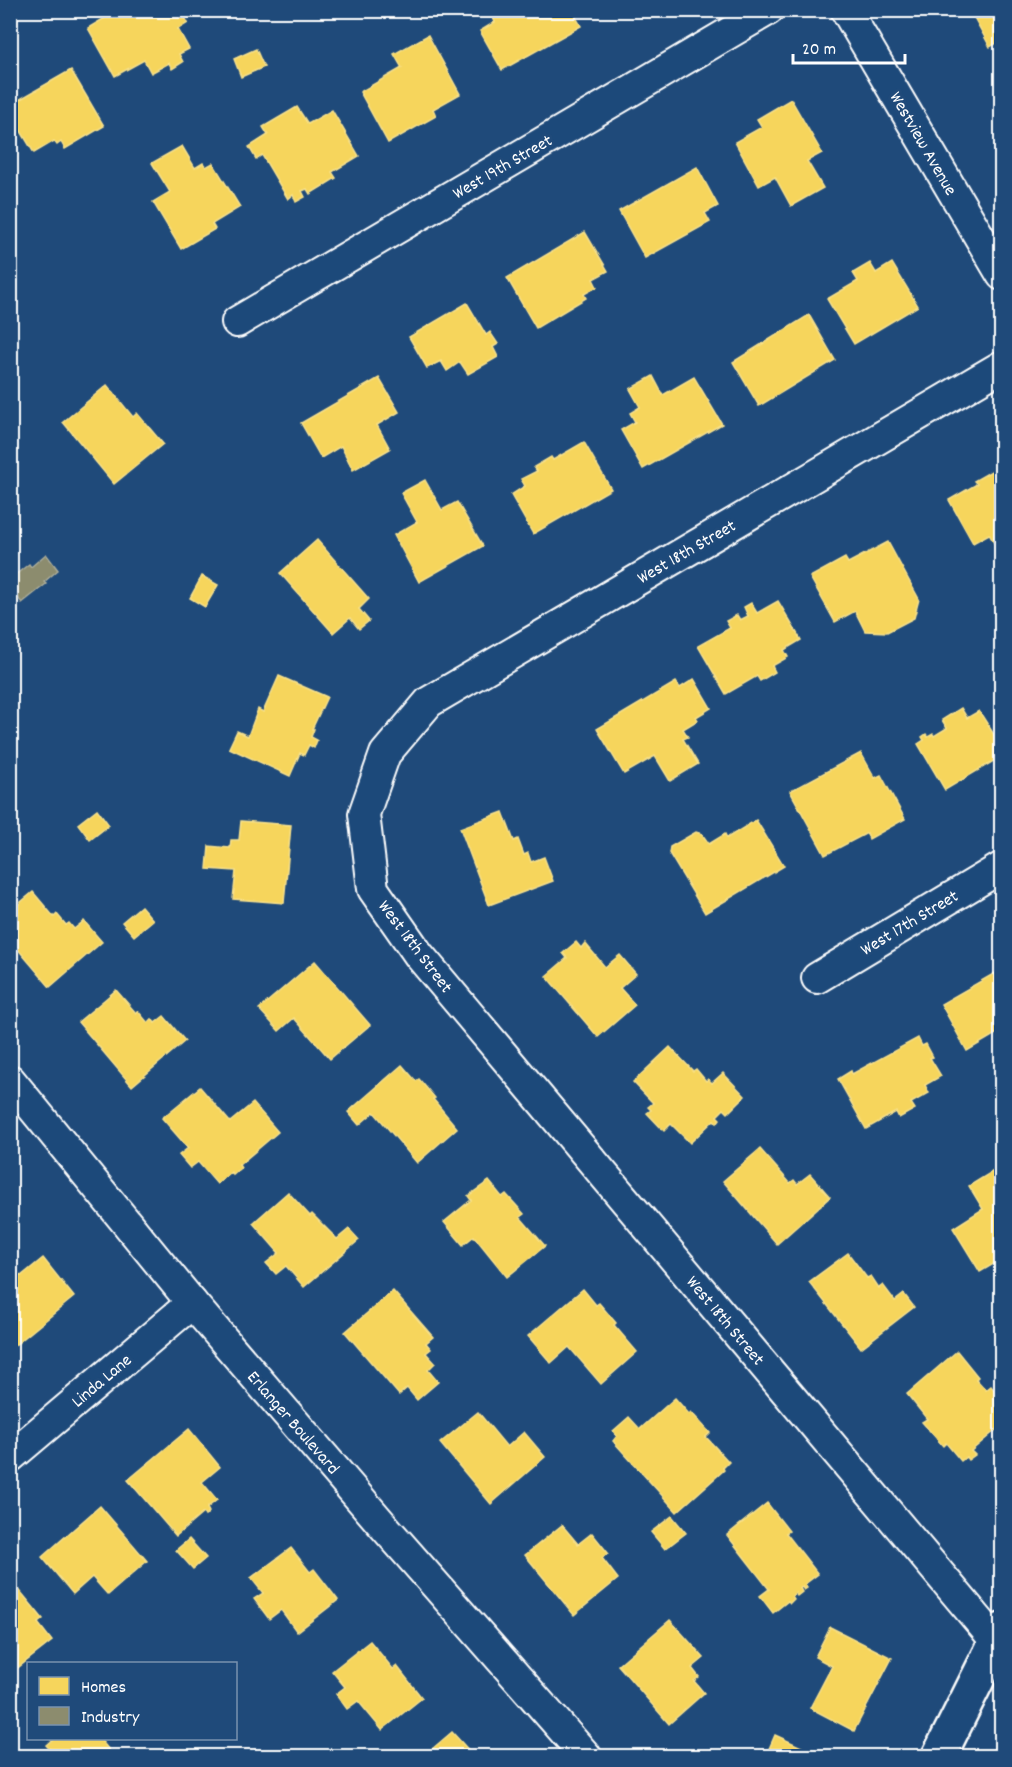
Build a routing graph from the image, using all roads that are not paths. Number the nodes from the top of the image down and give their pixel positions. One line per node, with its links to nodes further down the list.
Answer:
1 (768, 10): 4 (street, West 19th Street)
2 (846, 10): 3 (street, Westview Avenue)
3 (1002, 275)
4 (237, 322)
5 (1002, 366): 11 (street, West 18th Street)
6 (1002, 867): 7 (street, West 17th Street)
7 (818, 978)
8 (10, 1080): 9 (street, Erlanger Boulevard)
9 (192, 1303): 10 (street, Linda Lane); 12 (street, Erlanger Boulevard)
10 (10, 1457)
11 (999, 1636): 13 (street)
12 (586, 1756)
13 (939, 1756)

